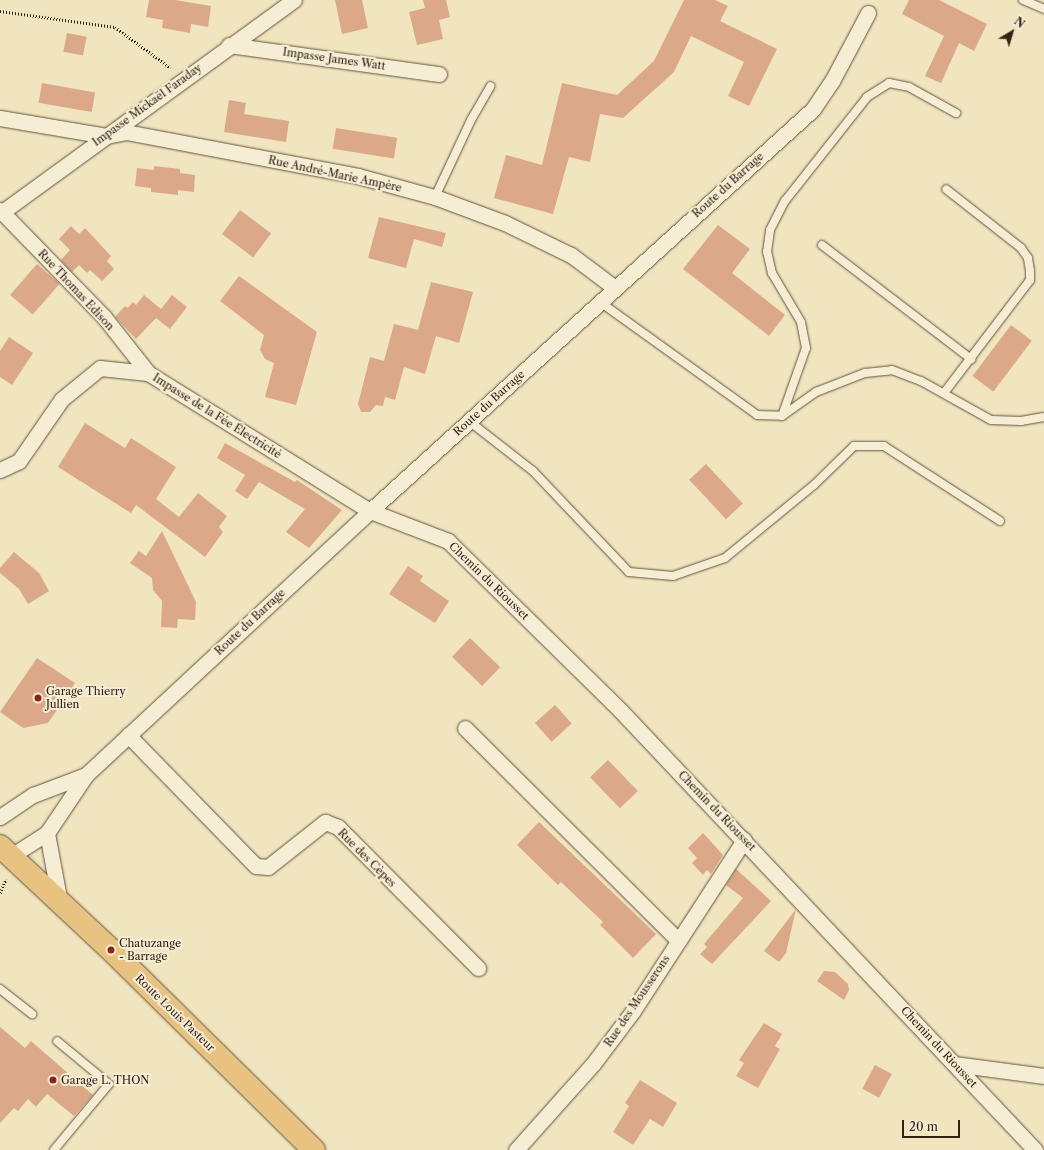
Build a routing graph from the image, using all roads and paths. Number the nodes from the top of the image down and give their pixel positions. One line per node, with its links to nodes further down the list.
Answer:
1 (294, 0): 6 (street, Impasse Mickaël Faraday)
2 (1023, 0): 3 (lane)
3 (1044, 9)
4 (0, 12): 8 (path)
5 (868, 13): 17 (street, Route du Barrage)
6 (229, 45): 7 (street, Impasse James Watt); 8 (street, Impasse Mickaël Faraday)
7 (439, 74)
8 (185, 78): 12 (street, Impasse Mickaël Faraday)
9 (491, 86): 14 (lane)
10 (956, 113): 22 (lane)
11 (0, 118): 12 (street, Rue André-Marie Ampère)
12 (106, 136): 14 (street, Rue André-Marie Ampère); 15 (street, Impasse Mickaël Faraday)
13 (946, 189): 19 (lane)
14 (436, 197): 17 (street, Rue André-Marie Ampère)
15 (1, 211): 20 (street, Rue Thomas Edison)
16 (822, 245): 19 (lane)
17 (615, 288): 18 (street, Route du Barrage)
18 (600, 302): 22 (lane); 24 (street, Route du Barrage)
19 (971, 359): 21 (lane)
20 (148, 373): 25 (street, Impasse de la Fée Électricité); 26 (street, Impasse de la Fée Électricité)
21 (944, 393): 22 (lane); 23 (lane)
22 (782, 416)
23 (1044, 417)
24 (468, 421): 26 (street, Route du Barrage); 27 (lane)
25 (0, 470)
26 (370, 511): 29 (street, Route du Barrage); 33 (street, Chemin du Riousset)
27 (1000, 521)
28 (465, 728): 36 (street)
29 (128, 735): 30 (street, Route du Barrage); 37 (street, Rue des Cèpes)
30 (86, 775): 31 (street, Route du Barrage); 32 (street, Route du Barrage)
31 (0, 817)
32 (47, 834): 34 (street, Route du Barrage); 35 (street)
33 (744, 840): 36 (street, Rue des Mousserons); 41 (street, Chemin du Riousset)
34 (5, 851): 35 (main road, Route Louis Pasteur)
35 (60, 903): 44 (main road, Route Louis Pasteur)
36 (678, 940): 45 (street, Rue des Mousserons)
37 (478, 968)
38 (0, 989): 39 (lane)
39 (32, 1014)
40 (57, 1041): 43 (lane)
41 (954, 1064): 42 (street); 46 (street, Chemin du Riousset)
42 (1044, 1076)
43 (54, 1150)
44 (314, 1150)
45 (516, 1150)
46 (1035, 1150)

